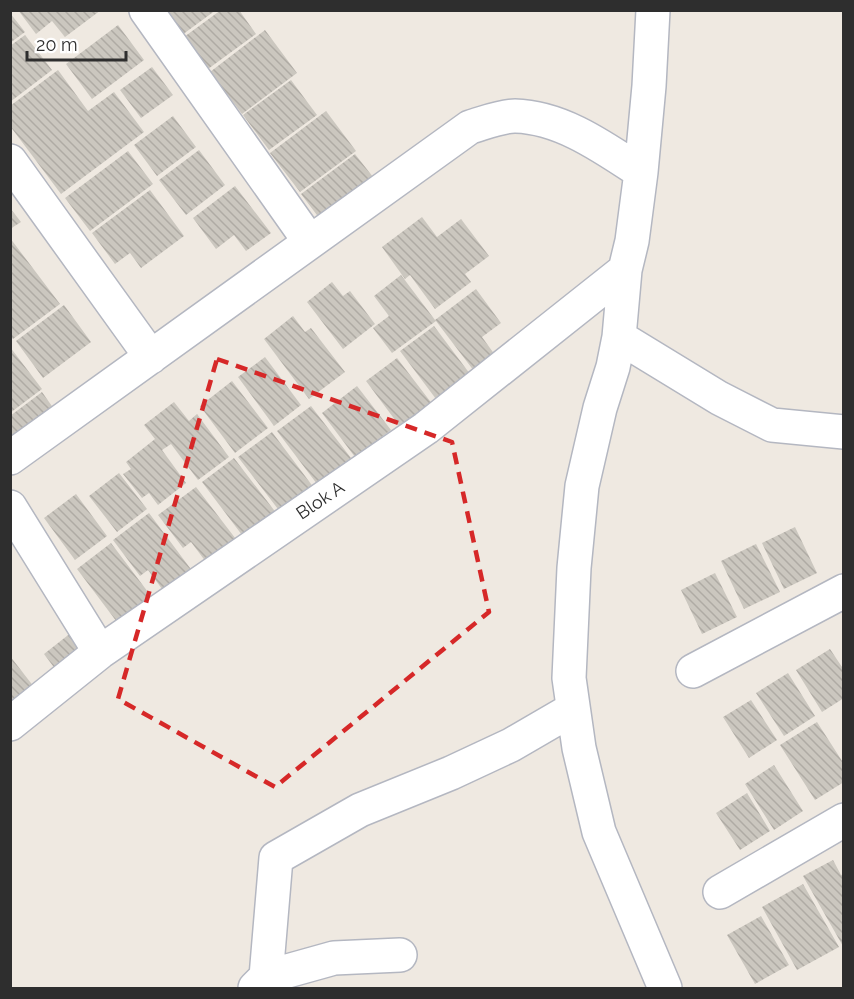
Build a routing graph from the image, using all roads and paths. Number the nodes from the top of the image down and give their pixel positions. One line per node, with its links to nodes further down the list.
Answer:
1 (146, 10): 5 (street)
2 (653, 10): 4 (street)
3 (10, 161): 8 (street)
4 (641, 172): 5 (street); 6 (street)
5 (310, 242): 8 (street)
6 (625, 270): 7 (street); 13 (street, Blok A)
7 (619, 337): 9 (street); 15 (street)
8 (151, 357): 10 (street)
9 (843, 433)
10 (10, 458)
11 (10, 507): 13 (street)
12 (843, 591): 14 (street)
13 (100, 652): 16 (street, Blok A)
14 (693, 671)
15 (573, 709): 20 (street); 21 (street)
16 (10, 724)
17 (843, 820): 18 (street)
18 (720, 892)
19 (400, 954): 20 (street)
20 (260, 983)
21 (665, 988)

